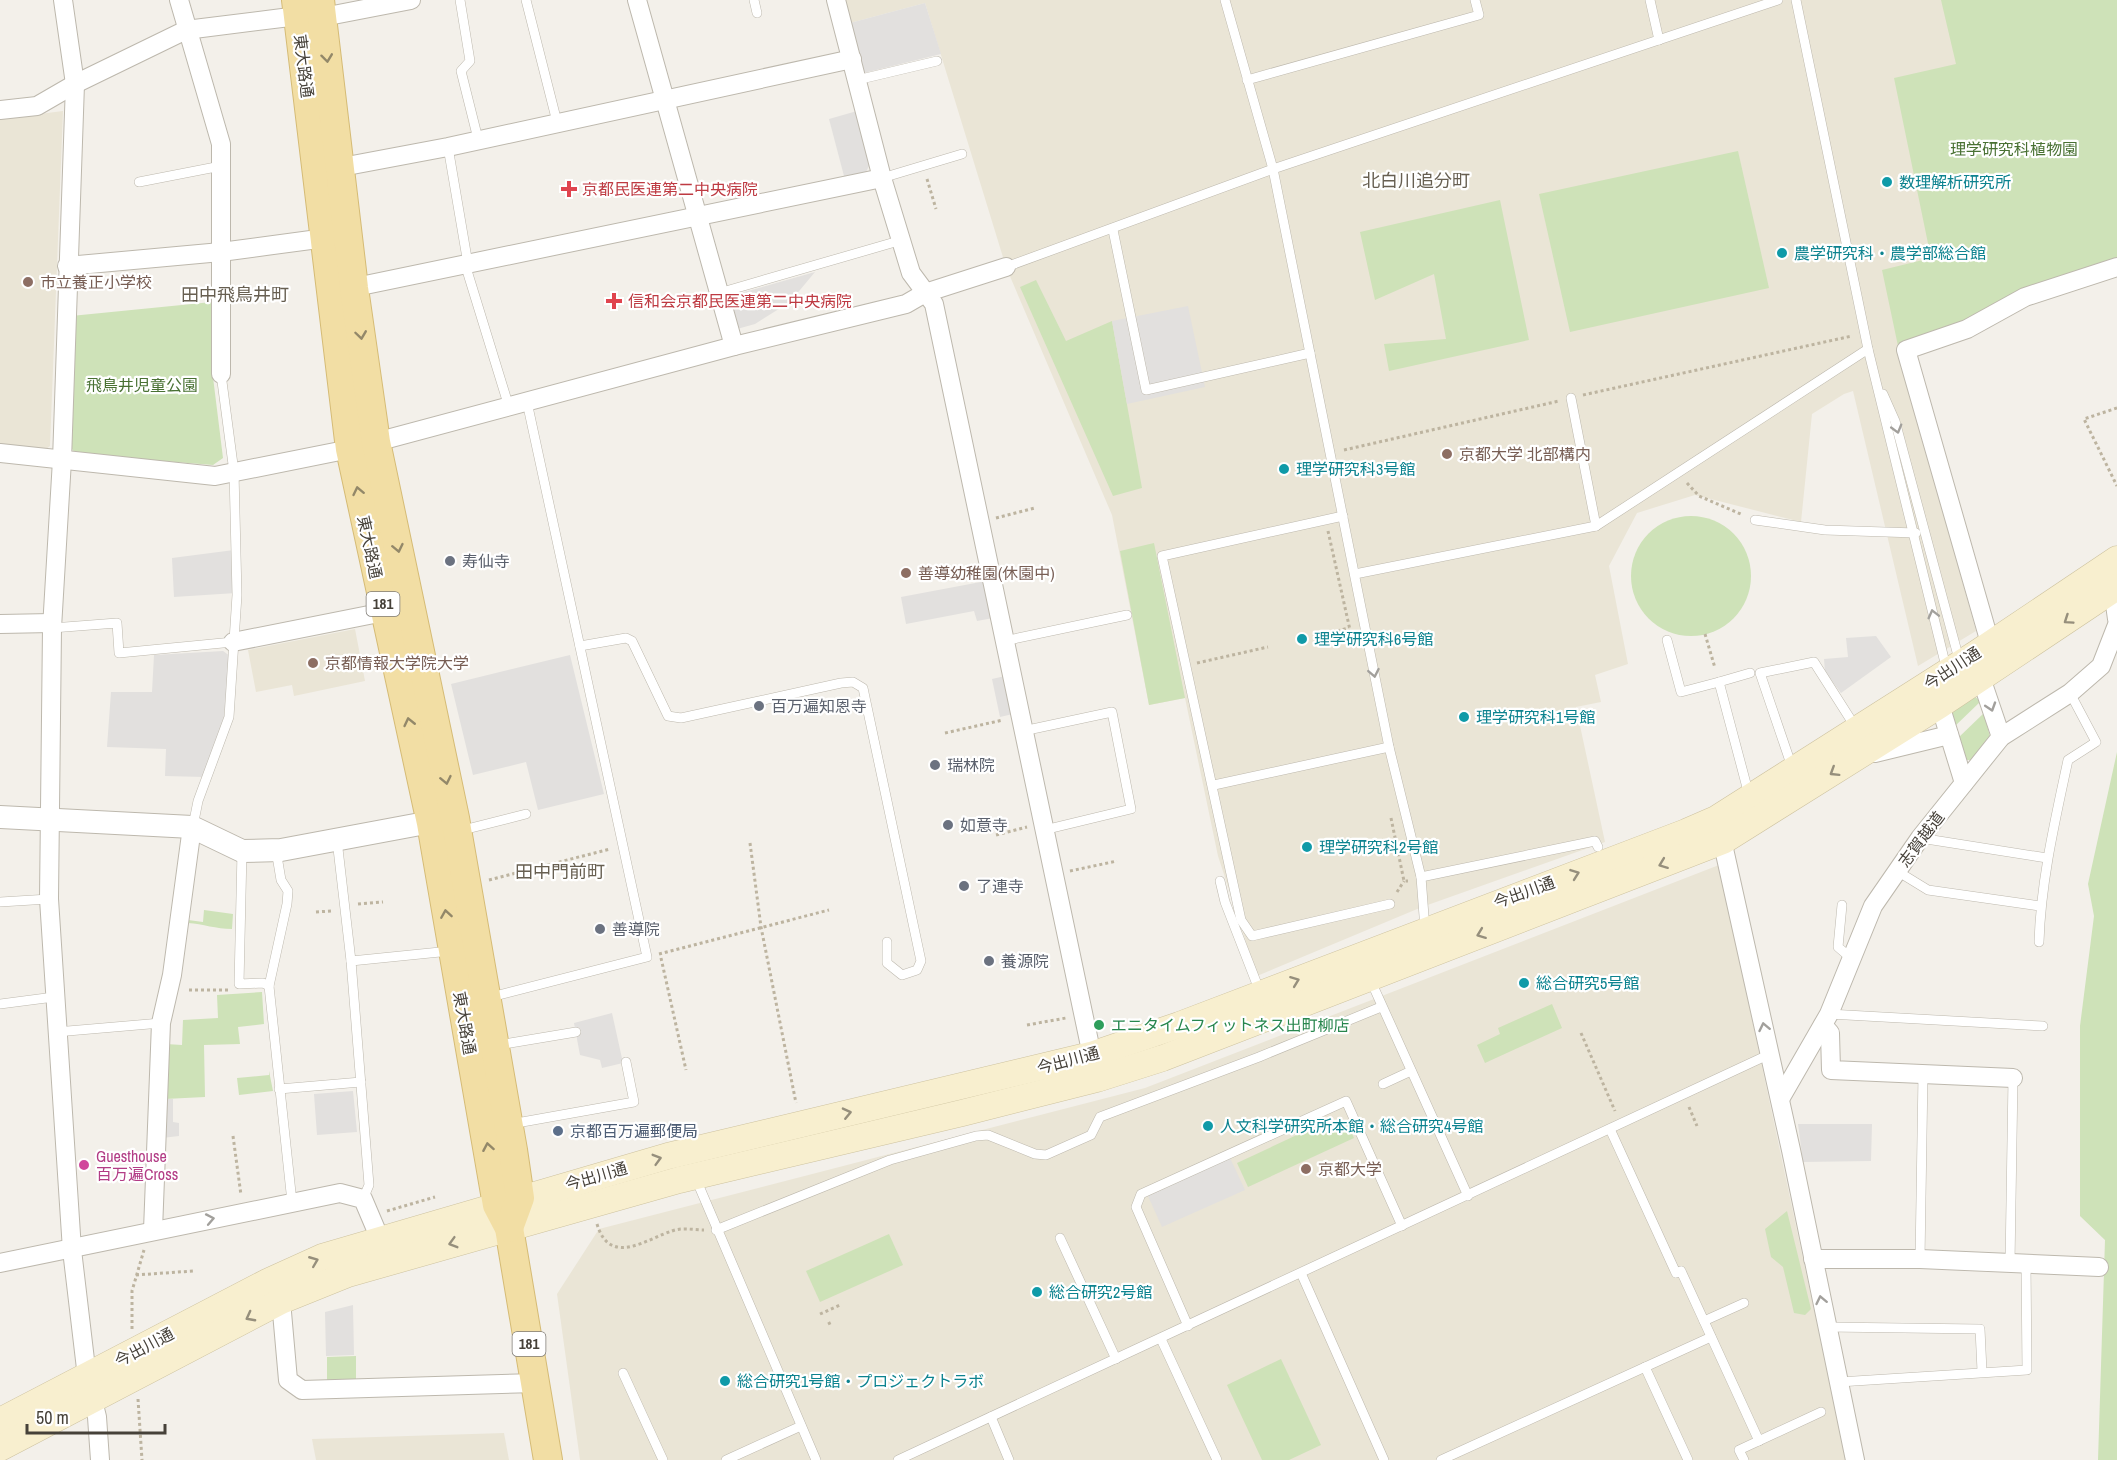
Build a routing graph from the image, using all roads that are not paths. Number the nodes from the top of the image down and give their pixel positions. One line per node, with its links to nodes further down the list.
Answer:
1 (63, 0): 22 (street)
2 (179, 0): 16 (street)
3 (411, 0): 14 (street)
4 (460, 0): 26 (lane)
5 (526, 0): 25 (lane)
6 (637, 0): 23 (street)
7 (754, 0): 15 (lane)
8 (836, 0): 18 (street)
9 (1225, 0): 21 (lane)
10 (1475, 0): 21 (lane)
11 (1650, 0): 17 (lane)
12 (1778, 0): 17 (lane)
13 (1796, 0): 47 (lane)
14 (309, 8): 16 (street); 30 (main road, 東大路通 / 181)
15 (757, 13)
16 (186, 30): 22 (street); 29 (street)
17 (1659, 40): 31 (lane)
18 (852, 59): 20 (street); 23 (street)
19 (937, 61): 20 (lane)
20 (857, 80): 32 (street)
21 (1247, 80): 31 (lane)
22 (75, 84): 24 (street); 40 (street)
23 (666, 100): 25 (street); 34 (street)
24 (0, 110)
25 (557, 122): 26 (street)
26 (478, 139): 27 (street)
27 (447, 147): 30 (street); 39 (lane)
28 (962, 154): 32 (lane)
29 (221, 166): 33 (lane); 38 (street)
30 (329, 169): 36 (main road, 東大路通 / 181)
31 (1273, 169): 35 (lane); 48 (lane)
32 (882, 178): 34 (street); 37 (street)
33 (139, 182)
34 (697, 217): 39 (street); 44 (street)
35 (1113, 230): 41 (lane); 48 (lane)
36 (336, 237): 38 (street); 43 (main road, 東大路通 / 181)
37 (902, 240): 44 (lane); 45 (street)
38 (221, 252): 40 (street); 49 (street)
39 (466, 264): 43 (street); 53 (lane)
40 (66, 266): 56 (street)
41 (1006, 267): 45 (street)
42 (2117, 267): 75 (street)
43 (342, 290): 54 (main road, 東大路通 / 181)
44 (719, 293): 46 (street)
45 (925, 293): 46 (street); 73 (street)
46 (734, 346): 52 (street)
47 (1868, 350): 50 (lane); 60 (lane)
48 (1310, 353): 58 (lane)
49 (221, 374): 57 (lane)
50 (1875, 375): 61 (lane); 62 (lane, one-way to 62)
51 (1571, 398): 60 (lane)
52 (527, 402): 53 (street); 76 (lane)
53 (509, 407): 54 (street)
54 (363, 446): 57 (street); 66 (main road, 東大路通 / 181, one-way to 54); 96 (main road, 東大路通 / 181, one-way to 96)
55 (0, 453): 56 (street)
56 (62, 460): 57 (street); 70 (street)
57 (234, 472): 74 (lane)
58 (1343, 516): 64 (lane); 91 (lane)
59 (1755, 520): 61 (lane)
60 (1596, 526): 64 (lane)
61 (1912, 533): 62 (lane); 77 (lane, one-way to 61)
62 (1925, 533): 77 (lane)
63 (2117, 559): 75 (main road, 今出川通)
64 (1355, 574): 87 (lane, one-way to 87)
65 (2116, 589): 68 (street); 79 (main road, 今出川通, one-way to 79)
66 (384, 612): 74 (street); 96 (main road, 東大路通 / 181, one-way to 66)
67 (1127, 615): 73 (lane)
68 (2117, 619)
69 (0, 624): 70 (street)
70 (52, 625): 74 (lane); 95 (street)
71 (2117, 625): 81 (street, 志賀越道)
72 (1667, 640): 80 (lane)
73 (1004, 641): 83 (street)
74 (233, 642): 97 (lane)
75 (1990, 643): 77 (main road, 今出川通)
76 (580, 646): 115 (lane); 124 (lane)
77 (1954, 667): 84 (main road, 今出川通)
78 (1750, 673): 80 (lane)
79 (1982, 678): 82 (main road, 今出川通); 86 (street, one-way to 86)
80 (1719, 682): 92 (lane)
81 (2070, 693): 86 (street, 志賀越道); 105 (lane)
82 (1940, 705): 85 (street); 88 (main road, 今出川通)
83 (1021, 724): 98 (street); 98 (lane)
84 (1857, 729): 89 (main road, 今出川通); 89 (lane)
85 (1949, 735): 88 (street); 90 (street)
86 (2001, 737): 90 (street, 志賀越道)
87 (1389, 747): 91 (lane); 107 (lane)
88 (1859, 756): 99 (main road, 今出川通, one-way to 99)
89 (1793, 769): 92 (main road, 今出川通)
90 (1964, 783): 100 (street, 志賀越道)
91 (1214, 785): 111 (lane)
92 (1750, 797): 99 (main road, 今出川通)
93 (526, 814): 96 (lane)
94 (0, 817): 95 (street)
95 (49, 819): 97 (street); 109 (street)
96 (448, 824): 101 (street); 117 (main road, 東大路通 / 181, one-way to 96); 124 (main road, 東大路通 / 181)
97 (192, 827): 104 (street); 128 (street)
98 (1044, 827): 135 (street)
99 (1719, 830): 114 (main road, 今出川通); 133 (street, one-way to 99)
100 (1920, 838): 105 (lane); 106 (street, 志賀越道)
101 (337, 840): 103 (street); 119 (lane)
102 (1598, 848): 107 (lane)
103 (276, 850): 104 (street); 121 (lane)
104 (242, 851): 121 (lane)
105 (2047, 858): 113 (lane)
106 (1897, 871): 113 (lane); 118 (street, 志賀越道)
107 (1421, 877): 114 (lane)
108 (1220, 881): 122 (lane)
109 (49, 899): 110 (lane); 123 (street)
110 (0, 902)
111 (1390, 904)
112 (1842, 905): 118 (lane)
113 (2040, 906): 116 (lane)
114 (1429, 941): 120 (main road, 今出川通); 122 (main road, 今出川通, one-way to 114)
115 (887, 942)
116 (2039, 942)
117 (452, 950): 119 (lane); 149 (main road, 東大路通 / 181, one-way to 117)
118 (1852, 959): 127 (street, 志賀越道)
119 (351, 962): 139 (lane)
120 (1369, 977): 126 (lane); 135 (main road, 今出川通)
121 (269, 986): 141 (lane)
122 (1261, 994): 135 (main road, 今出川通)
123 (54, 997): 125 (lane); 130 (street)
124 (487, 998): 132 (main road, 東大路通 / 181)
125 (0, 1004)
126 (1381, 1007): 136 (lane); 153 (lane)
127 (1826, 1020): 129 (lane); 137 (street); 142 (street, 志賀越道)
128 (161, 1023): 130 (lane); 152 (street)
129 (2043, 1026)
130 (56, 1032): 155 (street)
131 (576, 1032): 132 (lane)
132 (495, 1046): 143 (main road, 東大路通 / 181)
133 (1770, 1054): 142 (street); 144 (lane)
134 (626, 1062): 143 (lane)
135 (1094, 1067): 145 (main road, 今出川通); 149 (main road, 今出川通, one-way to 135)
136 (1411, 1071): 140 (lane); 146 (lane)
137 (1923, 1074): 138 (street); 157 (lane)
138 (2013, 1078): 159 (lane)
139 (361, 1082): 141 (lane); 147 (lane)
140 (1383, 1084)
141 (279, 1089): 148 (lane)
142 (1780, 1099): 156 (street)
143 (508, 1125): 149 (main road, 東大路通 / 181)
144 (1610, 1129): 146 (lane); 164 (lane)
145 (695, 1177): 149 (main road, 今出川通); 153 (lane)
146 (1468, 1196): 150 (lane)
147 (363, 1199): 148 (street); 151 (street)
148 (292, 1202): 152 (street, one-way to 148)
149 (509, 1210): 151 (main road, 今出川通); 162 (main road, 今出川通, one-way to 162); 174 (main road, 東大路通 / 181)
150 (1402, 1226): 161 (lane); 165 (lane)
151 (376, 1228): 175 (main road, 今出川通, one-way to 151)
152 (153, 1230): 155 (street)
153 (716, 1230): 179 (lane)
154 (1060, 1238): 169 (lane)
155 (72, 1250): 158 (street); 175 (street)
156 (1813, 1259): 157 (street); 166 (street, one-way to 156)
157 (1920, 1259): 159 (street)
158 (0, 1263)
159 (2018, 1263): 160 (street); 171 (lane)
160 (2099, 1267)
161 (1301, 1274): 165 (lane); 190 (lane)
162 (281, 1301): 174 (street); 175 (main road, 今出川通, one-way to 175)
163 (1744, 1303): 164 (lane)
164 (1704, 1321): 167 (lane)
165 (1188, 1326): 168 (lane)
166 (1827, 1327): 171 (lane); 173 (street)
167 (1711, 1337): 170 (lane); 180 (lane)
168 (1161, 1339): 169 (lane); 189 (lane)
169 (1116, 1359): 177 (lane)
170 (1645, 1367): 191 (lane); 192 (lane)
171 (1982, 1371): 173 (lane)
172 (623, 1373): 184 (lane)
173 (1839, 1382): 194 (street)
174 (537, 1383): 183 (main road, 東大路通 / 181)
175 (90, 1389): 178 (main road, 今出川通); 181 (main road, 今出川通); 182 (street)
176 (1821, 1412): 180 (lane)
177 (991, 1417): 187 (lane); 188 (lane)
178 (0, 1421)
179 (801, 1426): 185 (lane); 186 (lane)
180 (1759, 1441): 193 (lane)
181 (0, 1448)
182 (100, 1460)
183 (548, 1460)
184 (663, 1460)
185 (726, 1460)
186 (816, 1460)
187 (898, 1460)
188 (1009, 1460)
189 (1217, 1460)
190 (1384, 1460)
191 (1441, 1460)
192 (1687, 1460)
193 (1744, 1460)
194 (1855, 1460)

